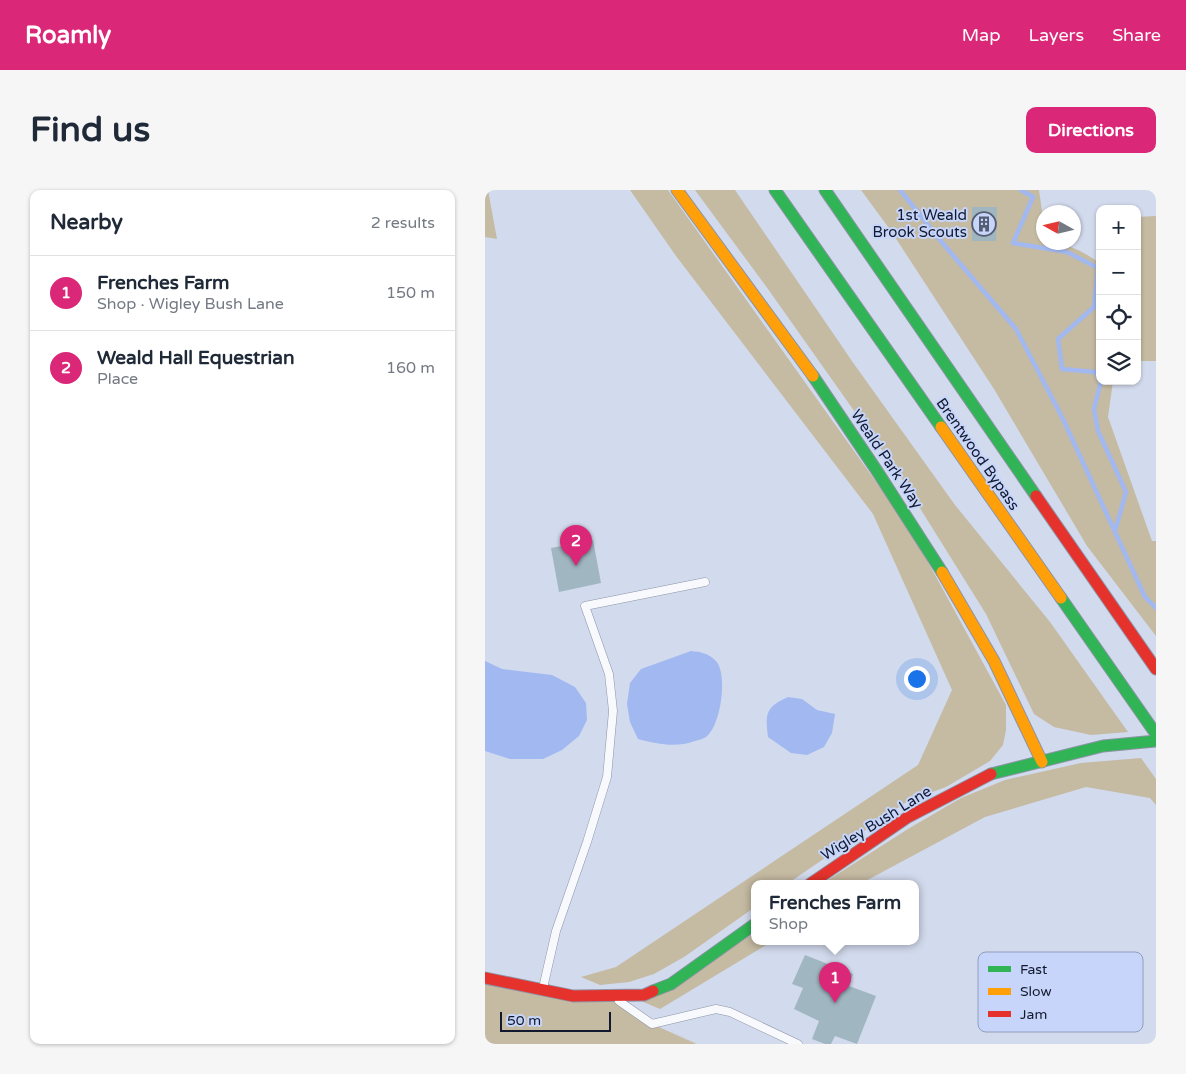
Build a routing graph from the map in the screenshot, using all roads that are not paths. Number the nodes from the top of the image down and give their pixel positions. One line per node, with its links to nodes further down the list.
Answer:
1 (677, 190): 8 (main road, Weald Park Way)
2 (775, 190): 6 (main road, Brentwood Bypass)
3 (825, 190): 5 (main road, Brentwood Bypass)
4 (705, 582): 12 (lane)
5 (1156, 669)
6 (1156, 734)
7 (1156, 741): 8 (main road, Wigley Bush Lane)
8 (1042, 762): 9 (main road, Wigley Bush Lane)
9 (816, 880)
10 (751, 927): 13 (main road)
11 (485, 978): 12 (main road)
12 (542, 990): 13 (main road)
13 (612, 996): 14 (lane)
14 (798, 1044)

